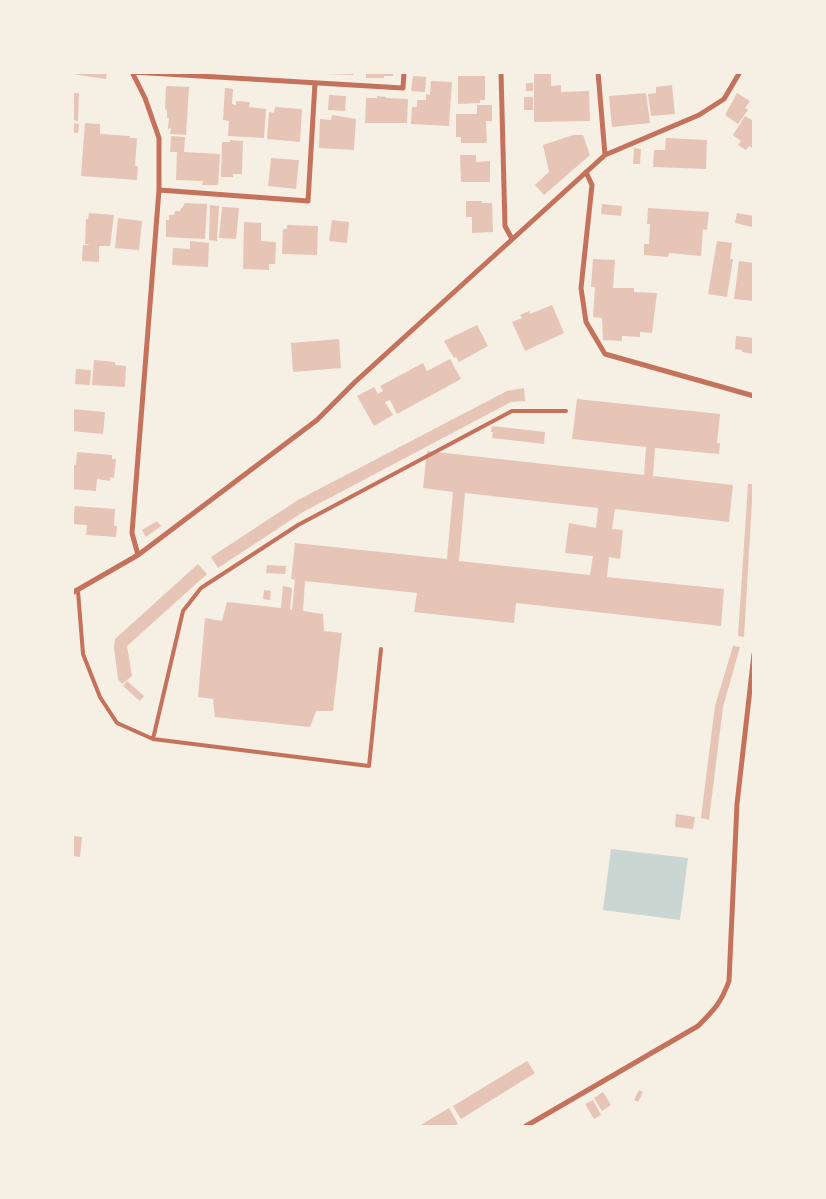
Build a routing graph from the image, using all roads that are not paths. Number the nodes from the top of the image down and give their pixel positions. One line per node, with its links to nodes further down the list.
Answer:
1 (132, 72): 6 (street); 9 (street)
2 (404, 72): 6 (street)
3 (501, 72): 10 (street)
4 (598, 72): 7 (street)
5 (740, 72): 7 (street)
6 (315, 83): 9 (street)
7 (605, 155): 8 (street)
8 (586, 172): 10 (street); 11 (street)
9 (159, 190): 13 (street)
10 (512, 239): 13 (street)
11 (754, 396)
12 (566, 411): 18 (lane)
13 (138, 555): 14 (street)
14 (78, 591): 15 (street); 18 (lane)
15 (72, 594)
16 (381, 649): 18 (lane)
17 (754, 654): 19 (street)
18 (153, 738)
19 (526, 1126)

